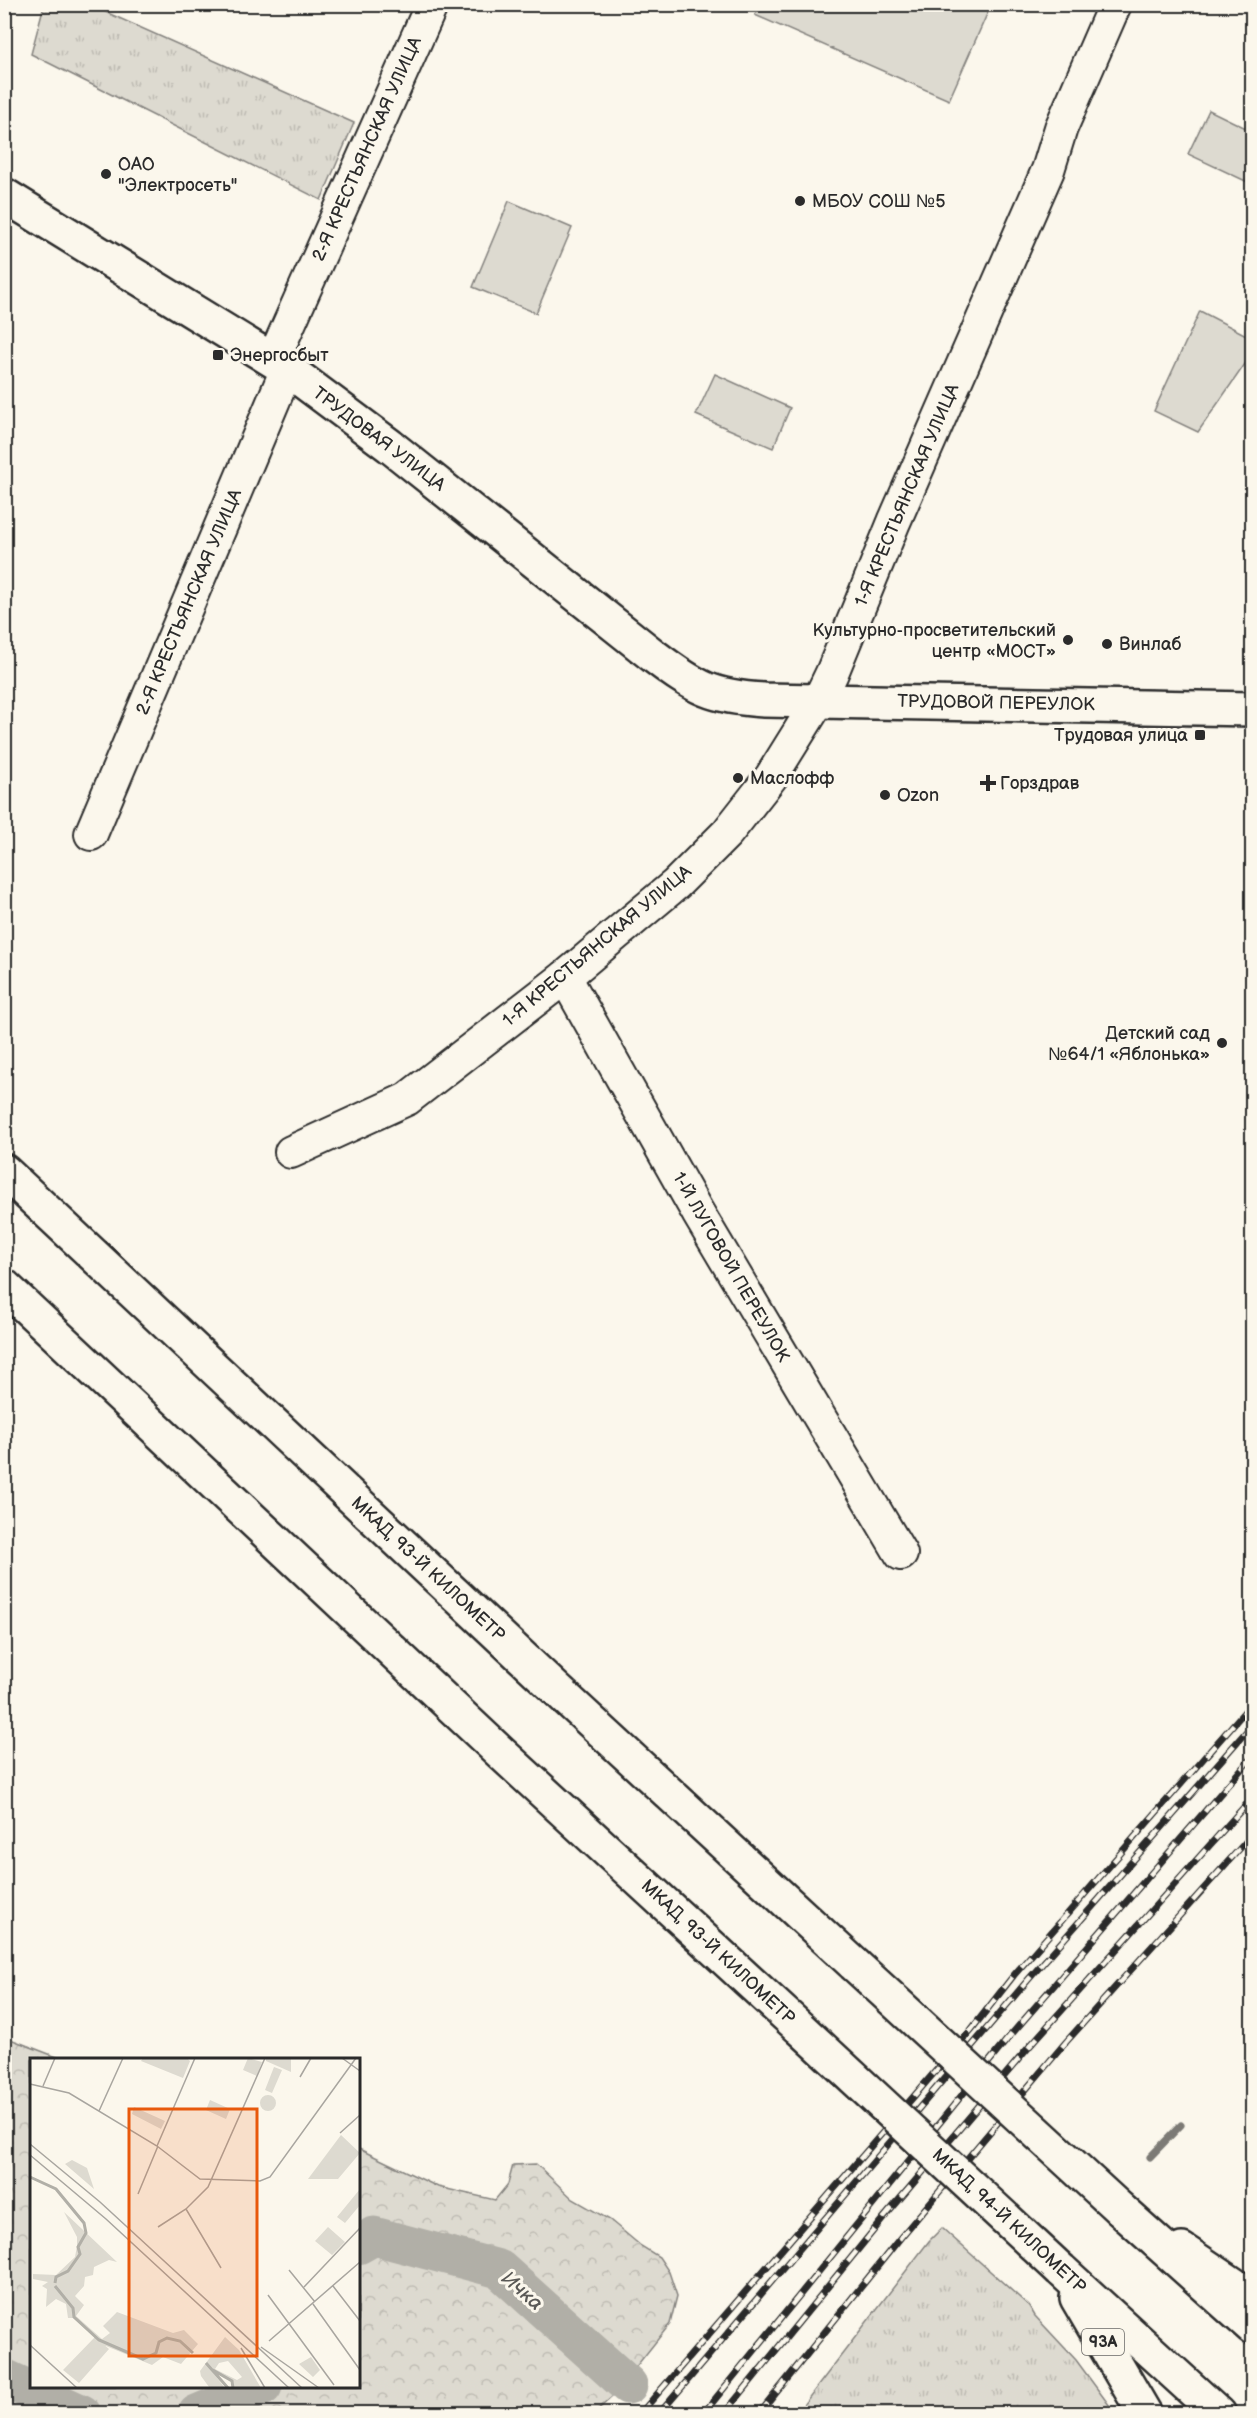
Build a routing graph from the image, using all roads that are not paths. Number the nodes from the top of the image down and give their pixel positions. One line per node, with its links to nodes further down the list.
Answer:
1 (432, 4): 4 (street, 2-Я КРЕСТЬЯНСКАЯ УЛИЦА)
2 (1115, 4): 6 (street, 1-Я КРЕСТЬЯНСКАЯ УЛИЦА)
3 (4, 195): 4 (main road, ТРУДОВАЯ УЛИЦА)
4 (280, 365): 5 (main road, ТРУДОВАЯ УЛИЦА); 8 (street, 2-Я КРЕСТЬЯНСКАЯ УЛИЦА)
5 (739, 698): 6 (main road, ТРУДОВОЙ ПЕРЕУЛОК)
6 (819, 700): 7 (main road, ТРУДОВОЙ ПЕРЕУЛОК); 9 (street, 1-Я КРЕСТЬЯНСКАЯ УЛИЦА)
7 (1252, 709)
8 (91, 834)
9 (564, 977): 10 (street, 1-Я КРЕСТЬЯНСКАЯ УЛИЦА); 13 (street, 1-Й ЛУГОВОЙ ПЕРЕУЛОК)
10 (291, 1152)
11 (4, 1171): 15 (main road, МКАД, 93-Й КИЛОМЕТР, bridge)
12 (4, 1286): 14 (main road, МКАД, 93-Й КИЛОМЕТР)
13 (901, 1554)
14 (800, 2028): 16 (main road, МКАД, 94-Й КИЛОМЕТР, bridge)
15 (1120, 2209): 17 (main road); 18 (main road)
16 (1061, 2270): 19 (main road, 93A); 20 (main road, МКАД, 94-Й КИЛОМЕТР)
17 (1252, 2298)
18 (1252, 2327)
19 (1144, 2414)
20 (1219, 2414)

